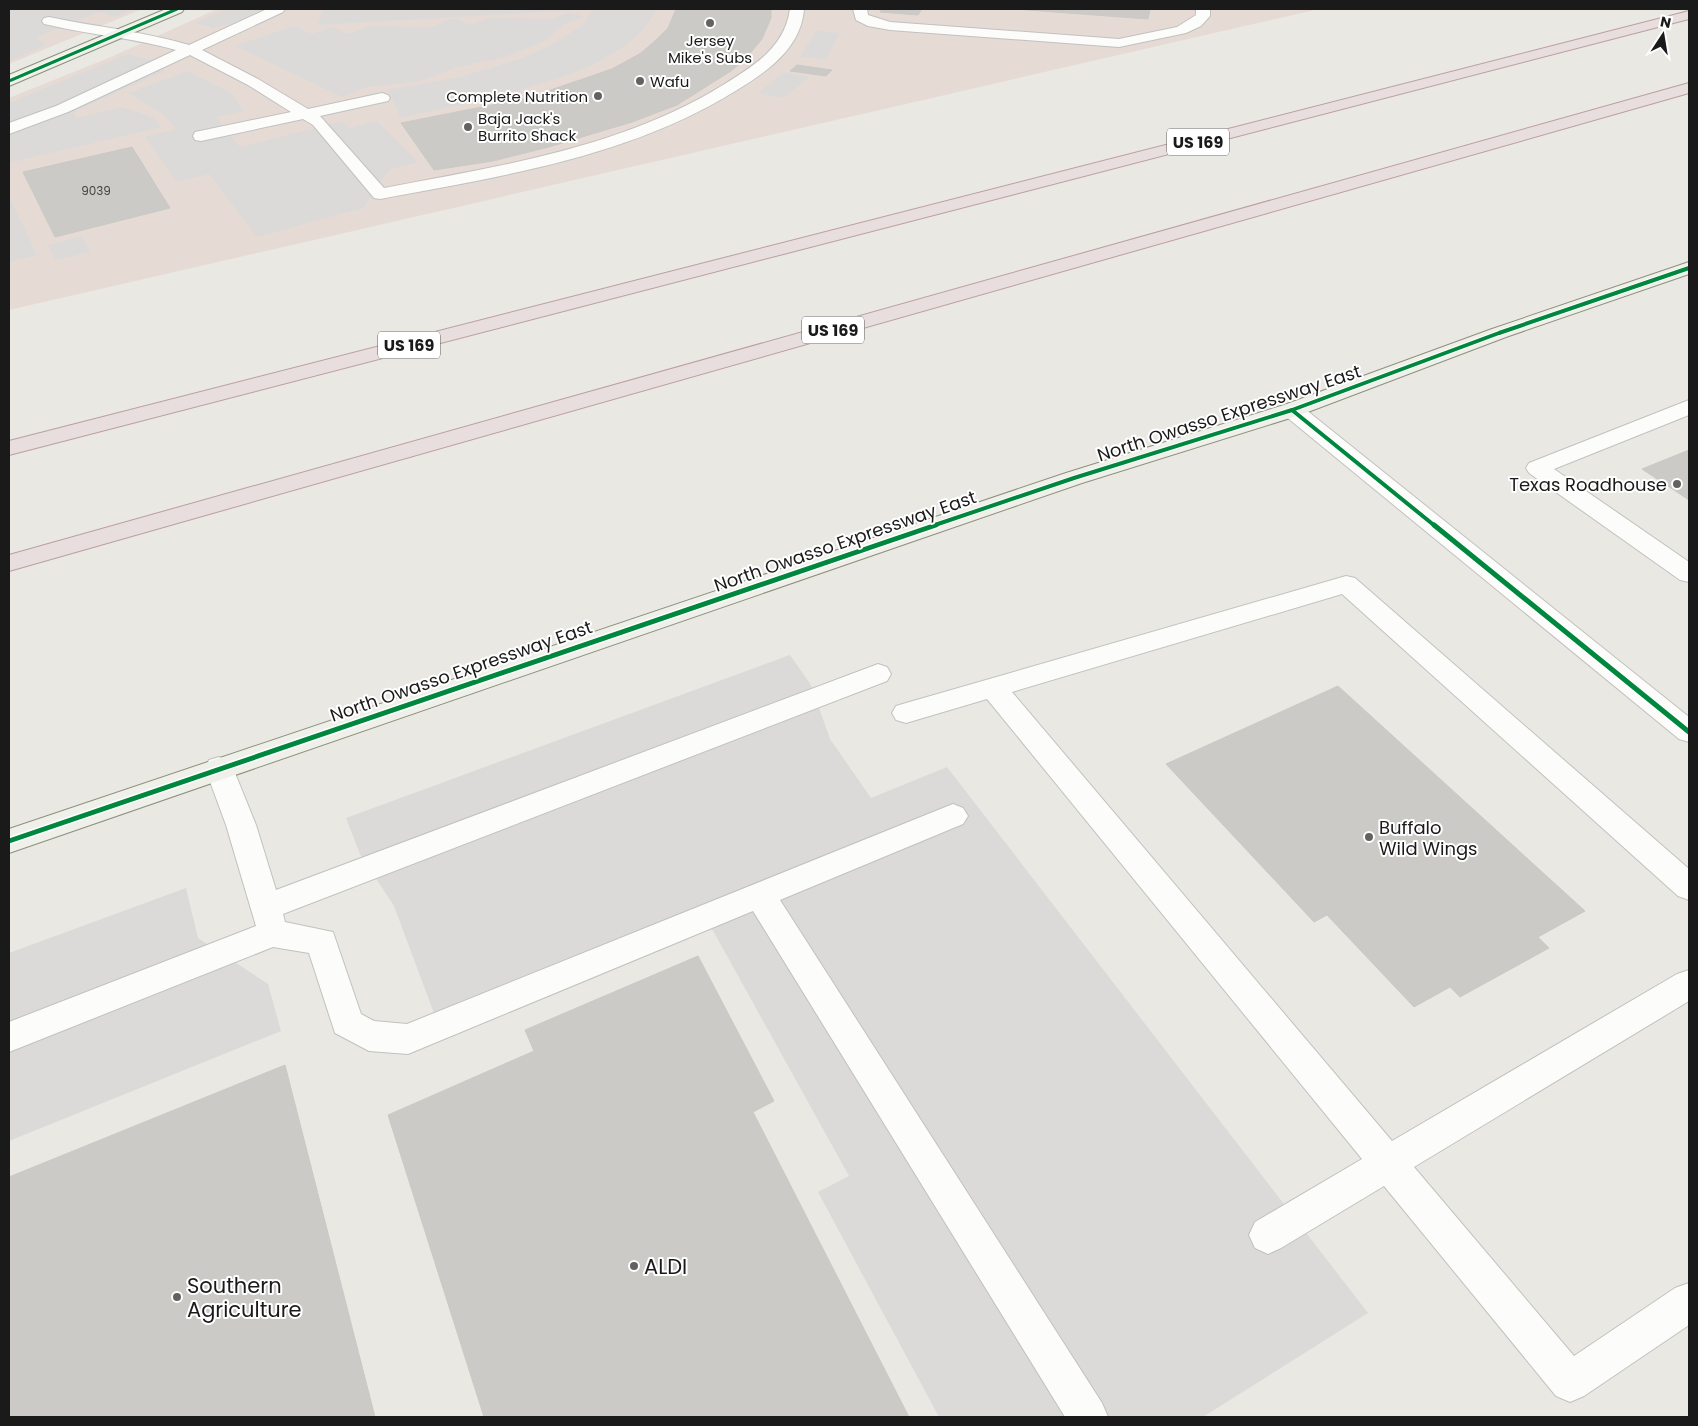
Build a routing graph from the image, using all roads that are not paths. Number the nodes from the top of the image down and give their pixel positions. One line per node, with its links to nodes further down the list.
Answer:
1 (177, 9): 8 (street)
2 (278, 9): 9 (street)
3 (797, 9): 13 (street)
4 (860, 9): 5 (street)
5 (1204, 9)
6 (1689, 15): 19 (highway, US 169)
7 (49, 22): 8 (street)
8 (119, 34): 9 (street); 10 (street)
9 (191, 50): 13 (street); 14 (street)
10 (9, 81)
11 (1689, 88): 20 (highway, US 169)
12 (382, 98): 13 (street)
13 (306, 112): 15 (street)
14 (9, 129)
15 (201, 136)
16 (1689, 268): 18 (street, North Owasso Expressway East)
17 (1689, 407): 21 (street)
18 (1292, 410): 25 (street); 26 (street, North Owasso Expressway East)
19 (9, 448)
20 (9, 563)
21 (1689, 574)
22 (878, 674): 31 (street)
23 (993, 688): 24 (street); 29 (street); 34 (street)
24 (906, 713)
25 (1689, 732)
26 (219, 768): 28 (street, North Owasso Expressway East); 31 (street)
27 (954, 816): 30 (street)
28 (9, 841)
29 (1689, 887)
30 (760, 896): 31 (street); 37 (street)
31 (269, 920): 33 (street)
32 (1689, 984): 34 (street)
33 (9, 1037)
34 (1388, 1164): 35 (street); 36 (street)
35 (1268, 1236)
36 (1689, 1302)
37 (1088, 1417)

